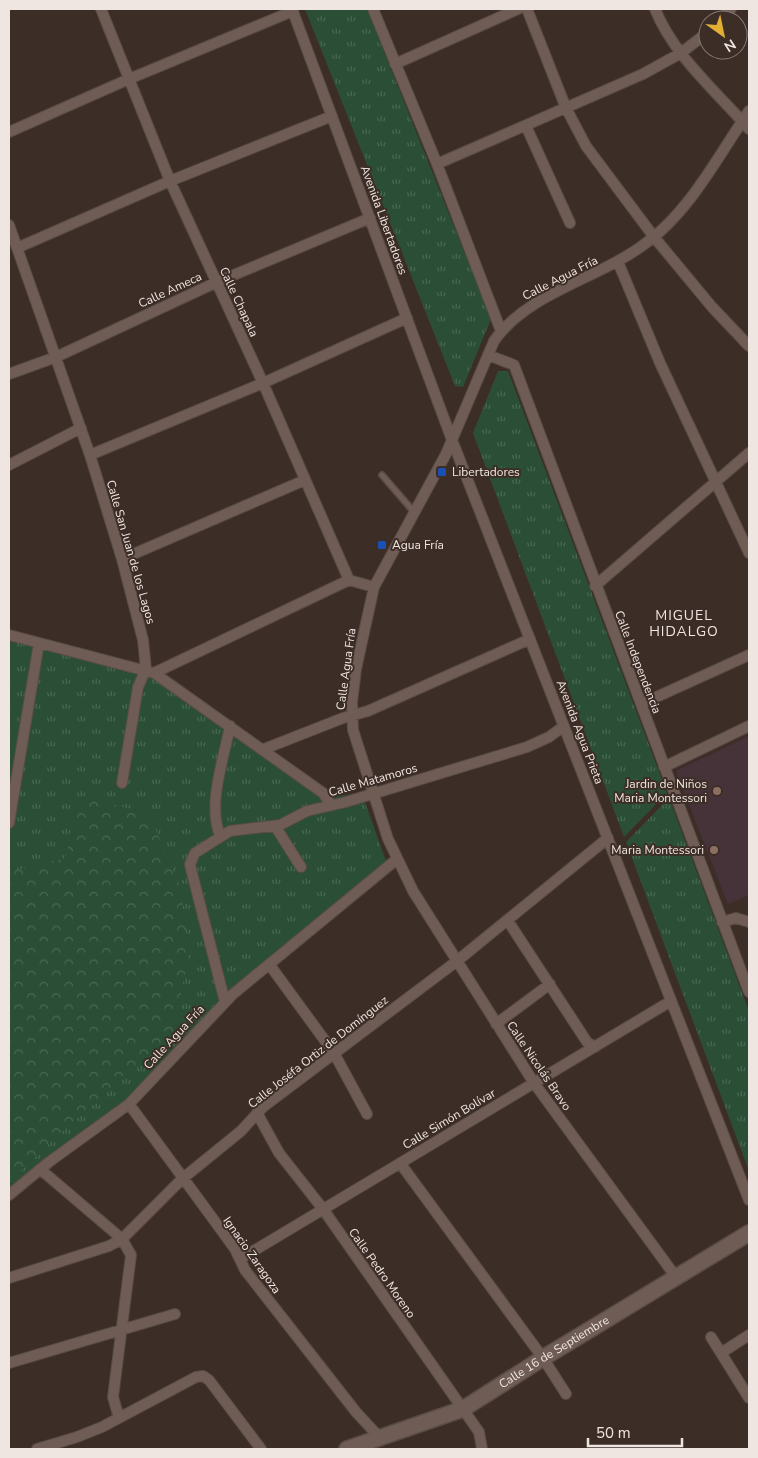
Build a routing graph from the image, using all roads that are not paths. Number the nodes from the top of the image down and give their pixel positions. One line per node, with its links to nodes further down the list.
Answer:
1 (101, 9): 10 (street, Calle Chapala)
2 (373, 9): 9 (street)
3 (518, 9): 9 (street)
4 (527, 9): 11 (street)
5 (655, 9): 8 (street)
6 (292, 10): 10 (street); 13 (street, Avenida Libertadores)
7 (698, 40): 8 (street)
8 (681, 53): 11 (street); 14 (street)
9 (395, 64): 17 (street)
10 (129, 78): 16 (street); 18 (street, Calle Chapala)
11 (566, 108): 15 (street); 22 (street)
12 (749, 111): 14 (street, Calle Agua Fría)
13 (332, 116): 18 (street); 19 (street, Avenida Libertadores)
14 (746, 125): 22 (street, Calle Agua Fría)
15 (526, 126): 17 (street); 20 (street)
16 (9, 132)
17 (437, 164): 27 (street)
18 (170, 181): 23 (street); 25 (street, Calle Chapala)
19 (370, 218): 25 (street, Calle Ameca); 26 (street, Avenida Libertadores)
20 (570, 223)
21 (9, 225): 23 (street, Calle San Juan de los Lagos)
22 (654, 237): 24 (street, Calle Agua Fría); 28 (street)
23 (17, 248): 30 (street, Calle San Juan de los Lagos)
24 (618, 262): 27 (street, Calle Agua Fría); 40 (street)
25 (217, 282): 30 (street, Calle Ameca); 32 (street, Calle Chapala)
26 (407, 318): 32 (street); 34 (street, Avenida Libertadores)
27 (501, 331): 29 (street, Calle Agua Fría)
28 (749, 346)
29 (488, 354): 34 (street, Calle Agua Fría); 45 (street, Calle Independencia)
30 (56, 357): 31 (street, Calle Ameca); 33 (street, Calle San Juan de los Lagos)
31 (9, 374)
32 (263, 383): 36 (street); 39 (street, Calle Chapala)
33 (81, 428): 36 (street, Calle San Juan de los Lagos); 37 (street)
34 (452, 440): 41 (street, Calle Agua Fría); 48 (street, Avenida Agua Prieta)
35 (749, 453): 40 (street)
36 (90, 455): 43 (street, Calle San Juan de los Lagos)
37 (9, 465)
38 (382, 475): 41 (lane)
39 (305, 480): 43 (street); 44 (street, Calle Chapala)
40 (716, 483): 42 (street); 45 (street)
41 (414, 512): 46 (street, Calle Agua Fría)
42 (749, 553)
43 (122, 559): 51 (street, Calle San Juan de los Lagos)
44 (348, 580): 46 (street); 51 (street)
45 (595, 586): 52 (street, Calle Independencia)
46 (374, 588): 53 (street, Calle Agua Fría)
47 (9, 635): 49 (street)
48 (530, 639): 53 (street); 55 (street, Avenida Agua Prieta)
49 (39, 643): 51 (street); 62 (street)
50 (749, 655): 52 (street)
51 (150, 671): 54 (street); 59 (street)
52 (641, 704): 58 (street, Calle Independencia)
53 (352, 716): 57 (street); 60 (street, Calle Agua Fría)
54 (230, 726): 57 (street); 64 (street)
55 (564, 726): 60 (street, Calle Matamoros); 65 (street, Avenida Agua Prieta)
56 (749, 726): 58 (street)
57 (264, 749): 61 (street)
58 (664, 767): 69 (street, Calle Independencia)
59 (122, 783)
60 (372, 794): 61 (street, Calle Matamoros); 66 (street, Calle Agua Fría)
61 (331, 806): 63 (street, Calle Matamoros)
62 (9, 823)
63 (275, 826): 64 (street, Calle Matamoros); 67 (street)
64 (220, 836): 76 (street, Calle Matamoros)
65 (608, 838): 68 (street, Calle Joséfa Ortiz de Domínguez); 75 (street, Avenida Agua Prieta)
66 (397, 860): 71 (street, Calle Nicolás Bravo); 72 (street, Calle Agua Fría)
67 (301, 867)
68 (508, 921): 71 (street, Calle Joséfa Ortiz de Domínguez); 73 (street)
69 (722, 922): 70 (street); 74 (street, Calle Independencia)
70 (749, 922)
71 (457, 961): 77 (street, Calle Nicolás Bravo); 79 (street, Calle Joséfa Ortiz de Domínguez)
72 (268, 964): 76 (street, Calle Agua Fría); 79 (street)
73 (550, 984): 77 (street); 78 (street)
74 (749, 992)
75 (671, 1001): 78 (street, Calle Simón Bolívar); 88 (street, Avenida Agua Prieta)
76 (224, 1002): 81 (street, Calle Agua Fría)
77 (496, 1024): 80 (street, Calle Nicolás Bravo)
78 (595, 1047): 80 (street, Calle Simón Bolívar)
79 (334, 1053): 82 (street, Calle Joséfa Ortiz de Domínguez); 83 (street)
80 (534, 1083): 84 (street, Calle Simón Bolívar); 93 (street, Calle Nicolás Bravo)
81 (129, 1104): 85 (street, Calle Agua Fría); 86 (street, Ignacio Zaragoza)
82 (257, 1113): 86 (street, Calle Joséfa Ortiz de Domínguez); 89 (street, Calle Pedro Moreno)
83 (367, 1114)
84 (400, 1163): 89 (street, Calle Simón Bolívar); 100 (street)
85 (40, 1169): 87 (street, Calle Agua Fría); 91 (street)
86 (182, 1178): 91 (street, Calle Joséfa Ortiz de Domínguez); 92 (street, Ignacio Zaragoza)
87 (9, 1195)
88 (749, 1200)
89 (322, 1210): 92 (street, Calle Simón Bolívar); 104 (street, Calle Pedro Moreno)
90 (749, 1233): 93 (street, Calle 16 de Septiembre)
91 (122, 1239): 94 (street, Calle Joséfa Ortiz de Domínguez); 96 (street)
92 (240, 1259): 106 (street, Ignacio Zaragoza)
93 (676, 1277): 100 (street, Calle 16 de Septiembre)
94 (9, 1278)
95 (175, 1314): 96 (street)
96 (120, 1329): 101 (street); 105 (street)
97 (749, 1335): 99 (street)
98 (711, 1337): 99 (street)
99 (721, 1353): 103 (street)
100 (543, 1358): 102 (street); 104 (street, Calle 16 de Septiembre)
101 (9, 1363)
102 (566, 1394)
103 (749, 1398)
104 (463, 1409): 106 (street, Calle 16 de Septiembre); 110 (street, Calle Pedro Moreno)
105 (119, 1418): 107 (street); 108 (street)
106 (380, 1438): 109 (street, Calle 16 de Septiembre)
107 (36, 1449)
108 (261, 1449)
109 (348, 1449)
110 (482, 1449)

